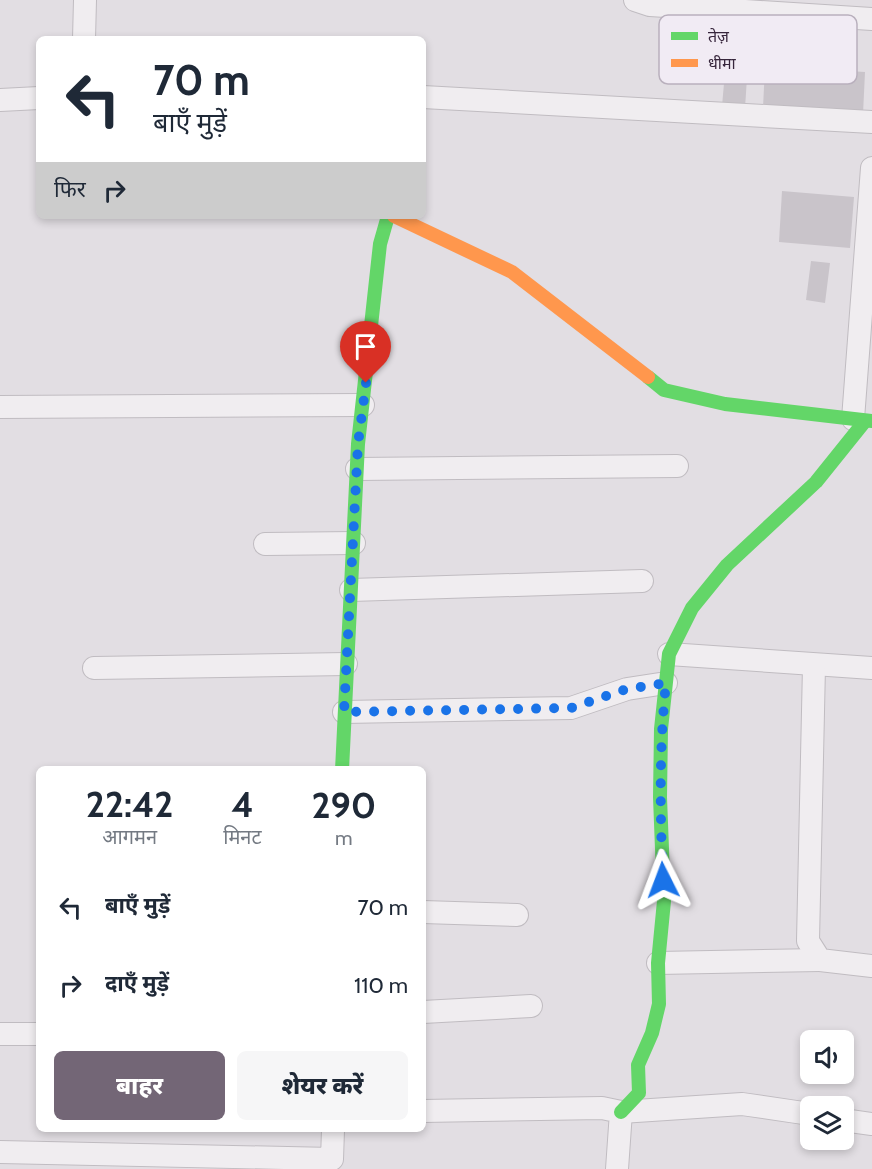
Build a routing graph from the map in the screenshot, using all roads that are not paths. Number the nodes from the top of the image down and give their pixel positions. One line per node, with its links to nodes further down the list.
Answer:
1 (85, 0): 6 (street)
2 (635, 0): 3 (street)
3 (809, 15)
4 (857, 18): 5 (street)
5 (872, 19)
6 (84, 36)
7 (426, 97): 10 (street)
8 (36, 98): 9 (street)
9 (0, 100)
10 (872, 122)
11 (872, 168): 16 (street)
12 (387, 219): 14 (street)
13 (400, 219): 16 (street)
14 (363, 405): 15 (street); 18 (street)
15 (0, 407)
16 (863, 420): 23 (street)
17 (677, 466): 18 (street)
18 (357, 469): 19 (street)
19 (354, 543): 20 (street); 22 (street)
20 (265, 544)
21 (642, 581): 22 (street)
22 (351, 590): 24 (street)
23 (669, 654): 25 (street); 28 (street)
24 (346, 664): 26 (street); 29 (street)
25 (814, 666): 27 (street); 33 (street)
26 (94, 668)
27 (872, 668)
28 (666, 683): 29 (street); 34 (street)
29 (344, 712): 30 (street)
30 (342, 766)
31 (426, 912): 32 (street)
32 (517, 915)
33 (820, 960): 34 (street); 35 (street)
34 (658, 963): 41 (street)
35 (872, 966)
36 (531, 1006): 37 (street)
37 (426, 1012)
38 (0, 1034): 39 (street)
39 (36, 1034)
40 (426, 1111): 41 (street)
41 (621, 1112): 42 (street); 48 (street)
42 (800, 1113)
43 (854, 1122): 44 (street)
44 (872, 1124)
45 (333, 1132): 47 (street)
46 (0, 1152): 47 (street)
47 (332, 1164)
48 (617, 1169)

